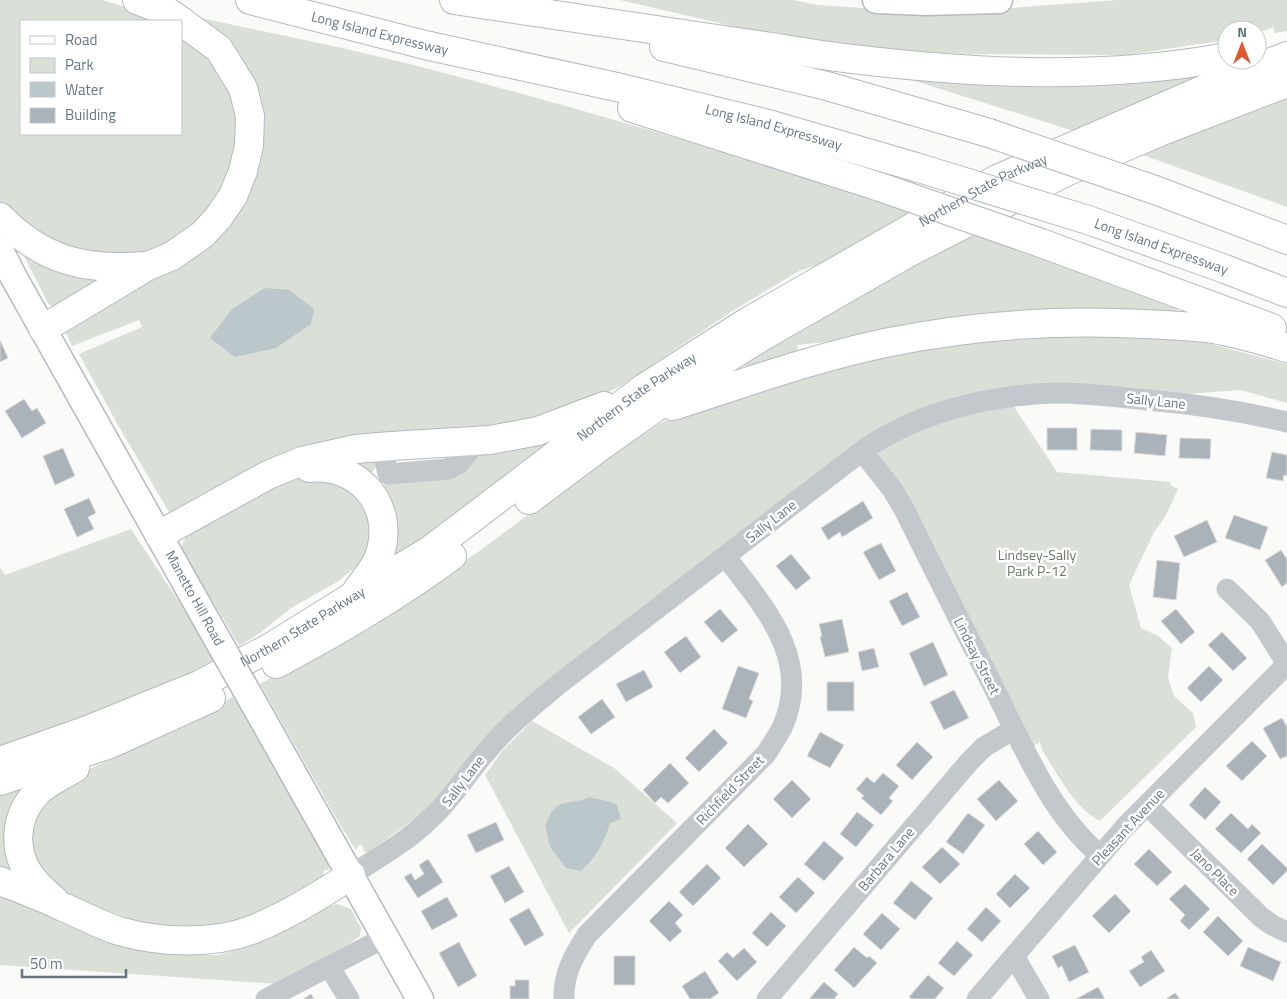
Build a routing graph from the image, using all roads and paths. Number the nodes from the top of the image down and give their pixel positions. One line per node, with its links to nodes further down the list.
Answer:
1 (137, 0): 7 (highway)
2 (250, 0): 9 (highway, Long Island Expressway)
3 (448, 0): 16 (highway, bridge)
4 (454, 0): 13 (highway)
5 (876, 0): 6 (main road)
6 (999, 0)
7 (180, 20)
8 (182, 22): 18 (highway)
9 (425, 45): 20 (highway, Long Island Expressway, bridge); 22 (highway, bridge)
10 (1287, 47): 11 (highway)
11 (1267, 50)
12 (1287, 56): 24 (highway, Northern State Parkway)
13 (1217, 59)
14 (1287, 83): 25 (highway, Northern State Parkway)
15 (0, 217): 18 (highway)
16 (1287, 240)
17 (0, 250): 19 (main road, Manetto Hill Road)
18 (148, 266): 21 (highway)
19 (7, 280): 21 (main road, Manetto Hill Road)
20 (1287, 293)
21 (43, 329): 31 (main road, Manetto Hill Road)
22 (1287, 334)
23 (1287, 348): 25 (highway)
24 (644, 388): 27 (highway); 34 (highway, Northern State Parkway)
25 (648, 415): 37 (highway, Northern State Parkway)
26 (1287, 422): 29 (street, Sally Lane)
27 (478, 441): 28 (highway); 30 (street)
28 (382, 446): 30 (street); 31 (highway)
29 (862, 451): 32 (street, Sally Lane); 36 (street, Lindsay Street)
30 (377, 481): 31 (highway); 34 (highway)
31 (161, 538): 42 (main road, Manetto Hill Road, bridge)
32 (725, 556): 42 (street, Sally Lane); 52 (street, Richfield Street)
33 (1227, 589): 35 (street)
34 (350, 598): 38 (highway, Northern State Parkway)
35 (1287, 664): 40 (street, Pleasant Avenue)
36 (1014, 729): 41 (street, Lindsay Street); 53 (street, Barbara Lane)
37 (110, 744): 39 (highway, Northern State Parkway); 44 (highway)
38 (0, 761)
39 (0, 781)
40 (1148, 806): 41 (street, Pleasant Avenue); 45 (street, Jano Place)
41 (1100, 855): 47 (street, Pleasant Avenue)
42 (351, 875): 44 (highway); 46 (main road, Manetto Hill Road)
43 (0, 881): 44 (highway)
44 (62, 906)
45 (1287, 932)
46 (386, 937): 48 (street); 51 (main road, Manetto Hill Road)
47 (1014, 956): 54 (street, Pleasant Avenue); 55 (street)
48 (329, 966): 49 (street); 50 (street)
49 (266, 999)
50 (349, 999)
51 (420, 999)
52 (564, 999)
53 (767, 999)
54 (977, 999)
55 (1039, 999)

